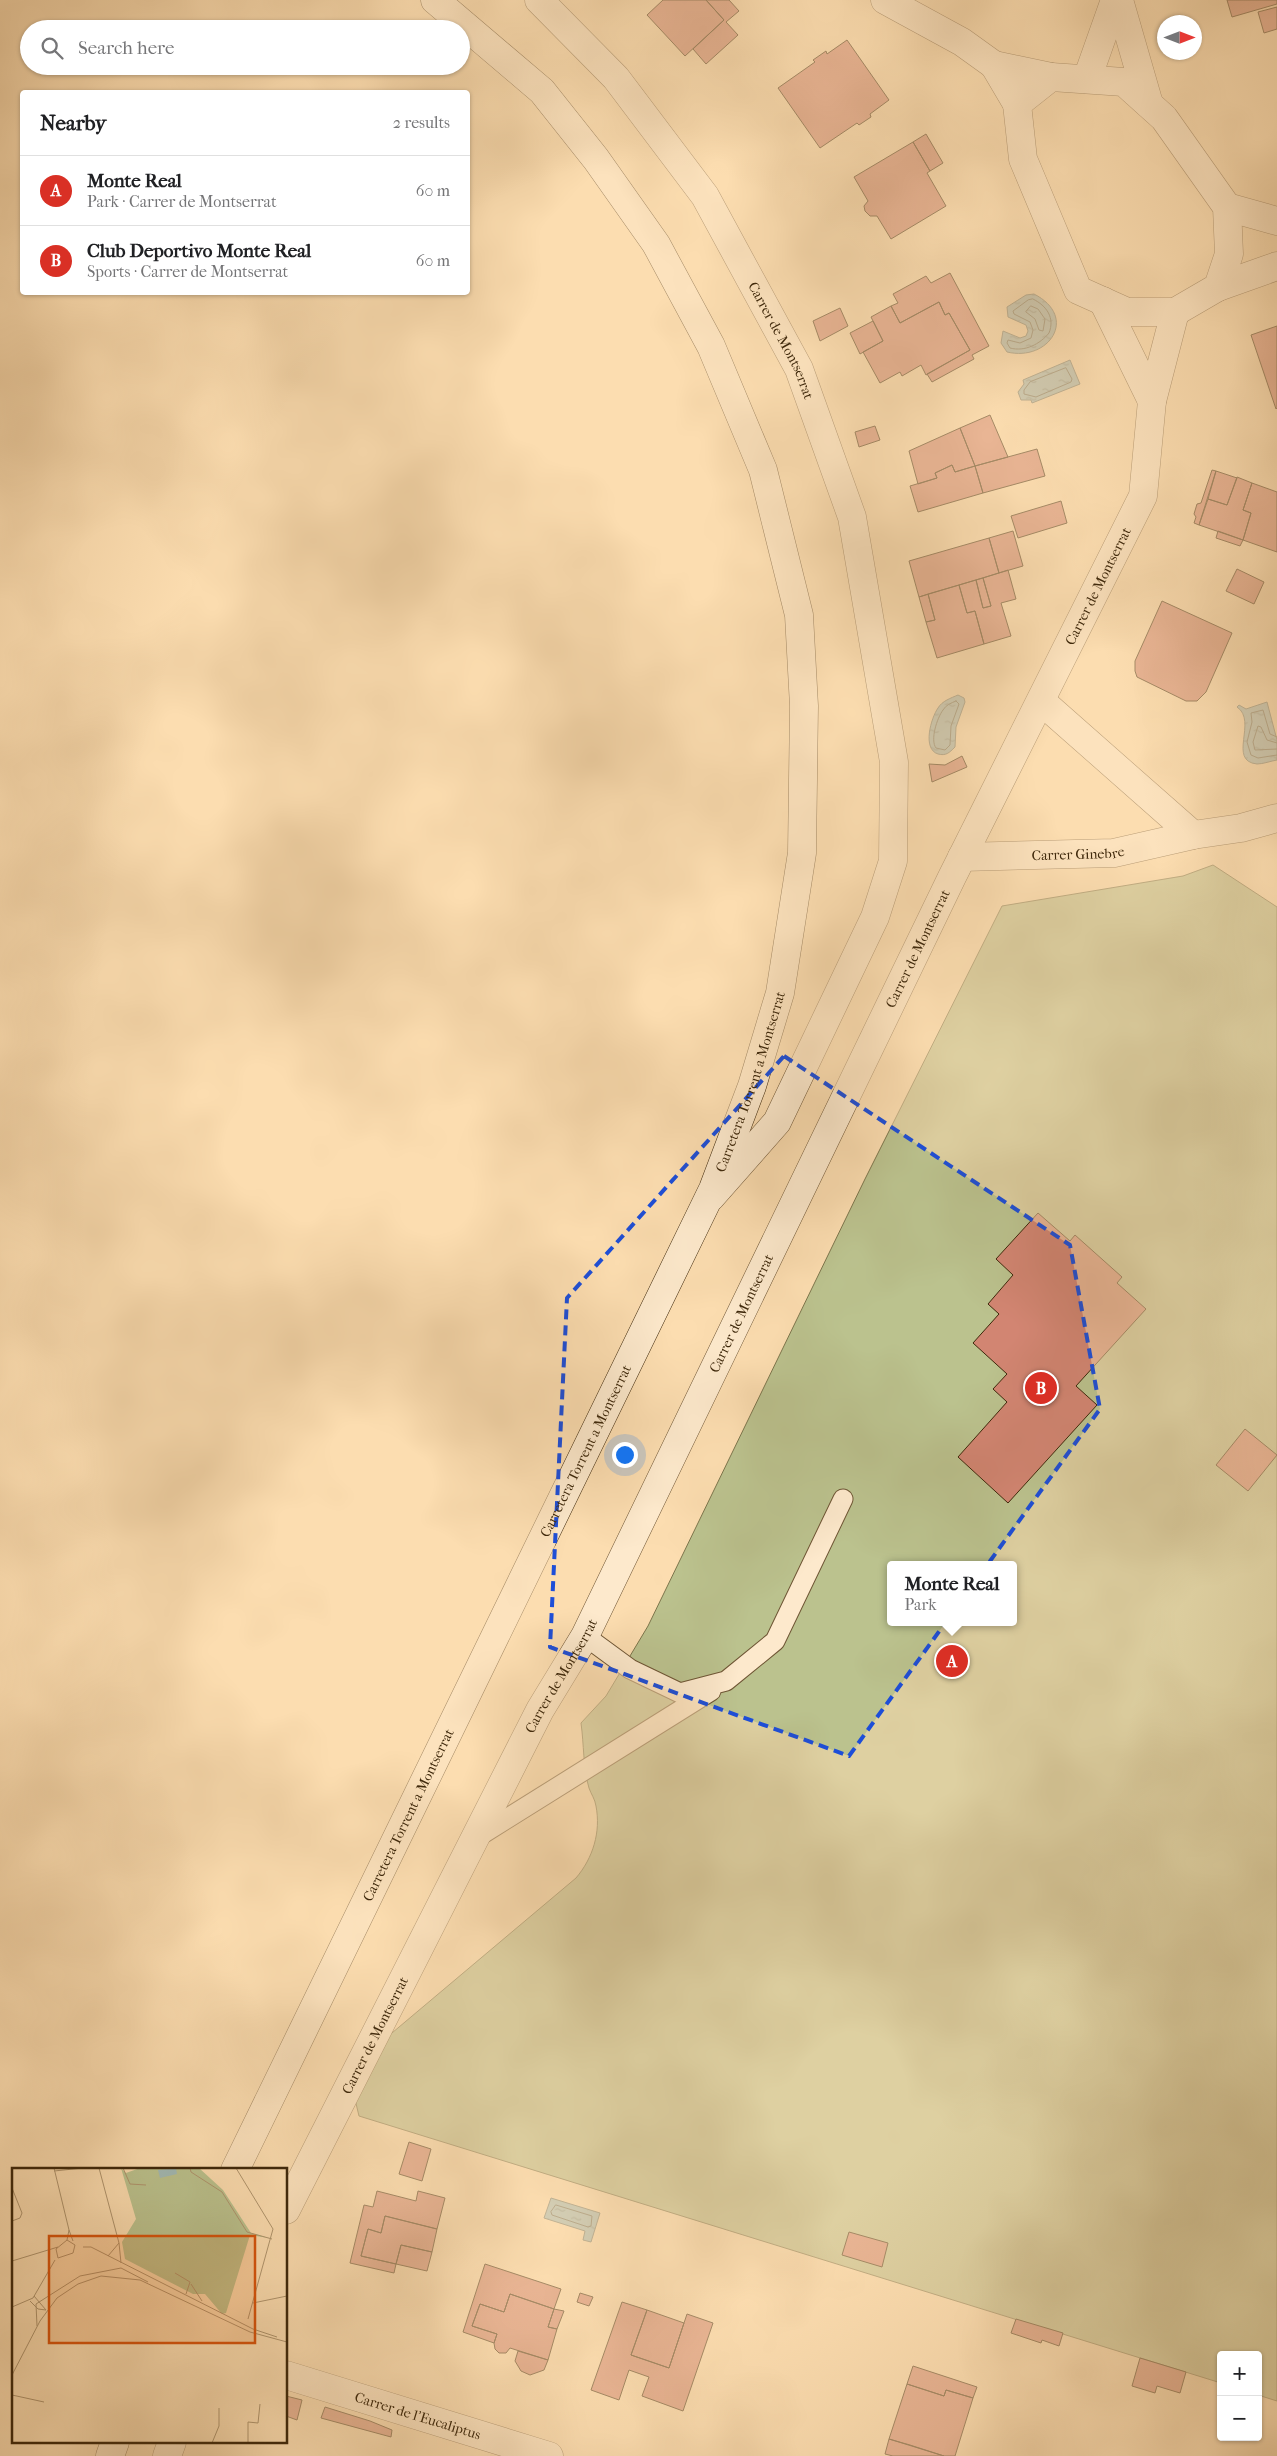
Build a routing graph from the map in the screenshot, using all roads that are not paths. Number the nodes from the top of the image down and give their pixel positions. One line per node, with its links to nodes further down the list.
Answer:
1 (435, 0): 6 (street, Carretera Torrent a Montserrat)
2 (539, 0): 24 (street, Carrer de Montserrat)
3 (885, 0): 8 (street)
4 (1115, 0): 10 (street)
5 (1119, 0): 12 (street)
6 (459, 20)
7 (470, 30): 24 (street, Carretera Torrent a Montserrat)
8 (994, 65): 9 (street); 11 (street)
9 (1051, 77): 10 (street); 11 (street)
10 (1087, 79): 12 (street)
11 (1017, 104): 17 (street)
12 (1149, 104): 13 (street)
13 (1227, 208): 14 (street); 16 (street)
14 (1277, 221)
15 (1277, 266): 16 (street)
16 (1218, 287): 18 (street)
17 (1103, 301): 18 (street); 19 (street)
18 (1175, 312): 19 (street, Carrer de Montserrat)
19 (1152, 401): 20 (street, Carrer de Montserrat)
20 (1041, 701): 22 (street); 23 (street, Carrer de Montserrat)
21 (1277, 818): 22 (street, Carrer Ginebre)
22 (1193, 835): 23 (street, Carrer Ginebre)
23 (962, 857): 26 (street, Carrer de Montserrat)
24 (707, 1202): 29 (street, Carretera Torrent a Montserrat)
25 (843, 1499): 27 (lane)
26 (585, 1636): 27 (lane); 28 (street, Carrer de Montserrat)
27 (726, 1681): 28 (lane)
28 (474, 1838): 30 (street, Carrer de Montserrat)
29 (236, 2168)
30 (288, 2206)
31 (288, 2376): 34 (street, Carrer de l'Eucaliptus)
32 (114, 2444): 35 (street)
33 (171, 2444): 36 (street)
34 (476, 2444): 37 (street, Carrer de l'Eucaliptus)
35 (110, 2456)
36 (167, 2456)
37 (549, 2456)

